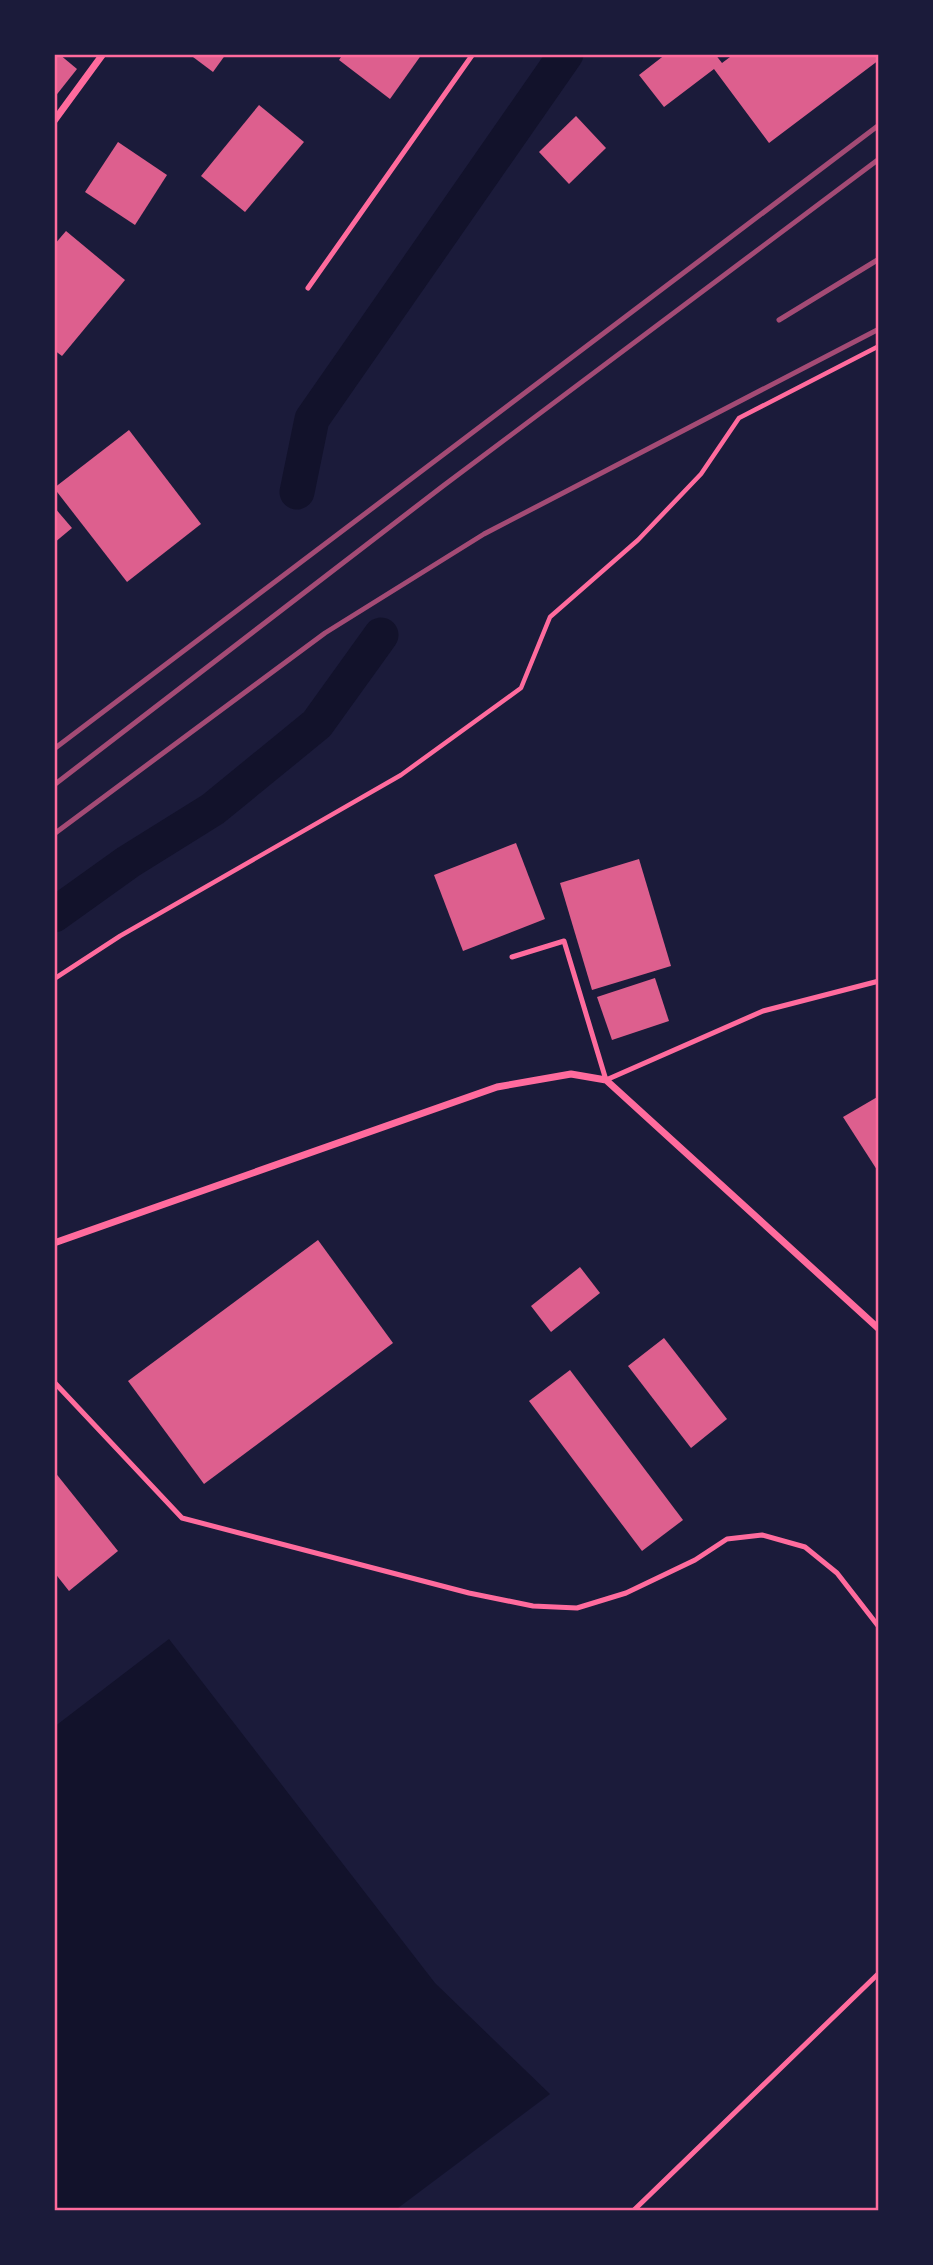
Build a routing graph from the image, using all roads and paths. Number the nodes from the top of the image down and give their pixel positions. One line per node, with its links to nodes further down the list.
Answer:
1 (103, 54): 3 (street)
2 (473, 54): 4 (lane)
3 (54, 121)
4 (308, 288)
5 (879, 346): 7 (path)
6 (512, 957): 9 (lane)
7 (54, 979)
8 (879, 981): 9 (lane)
9 (606, 1080): 10 (street); 11 (street)
10 (54, 1243)
11 (879, 1329)
12 (54, 1382): 13 (lane)
13 (879, 1627)
14 (879, 1973): 15 (lane)
15 (633, 2211)

